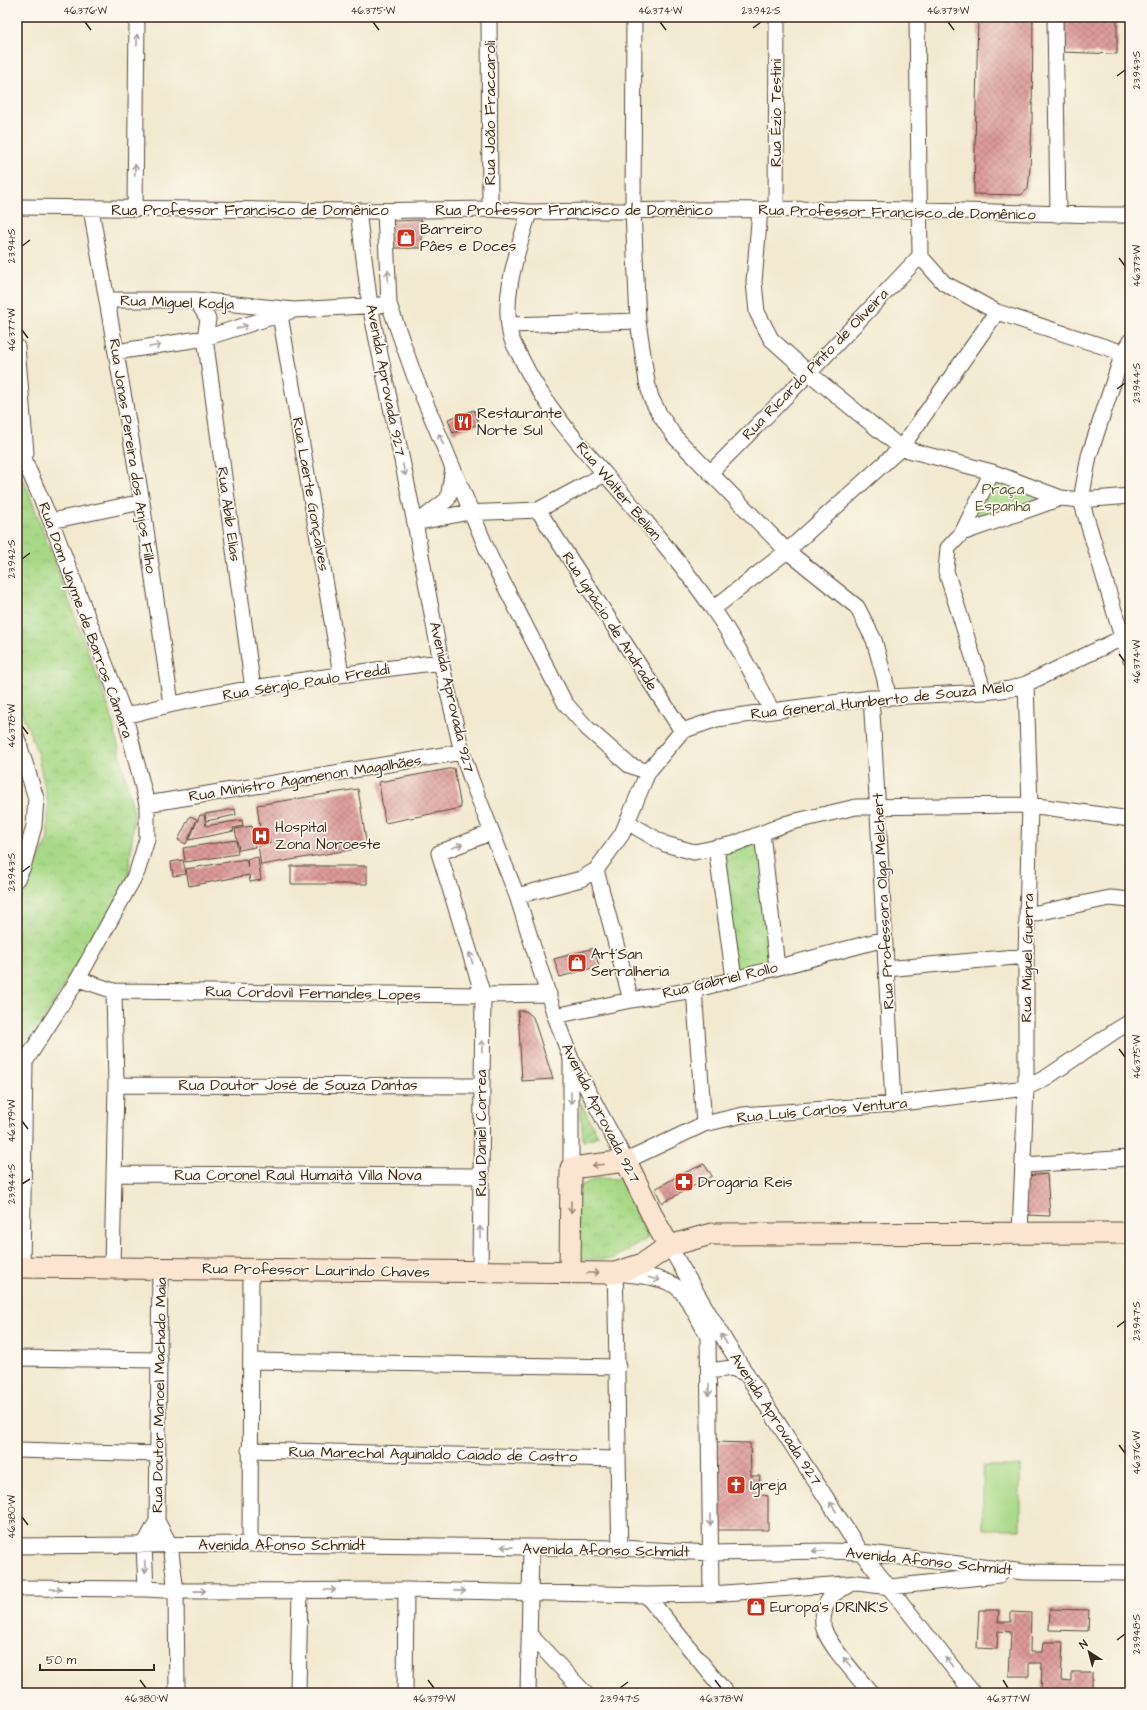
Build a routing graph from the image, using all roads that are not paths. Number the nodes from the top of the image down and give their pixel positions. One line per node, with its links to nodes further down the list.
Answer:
1 (137, 17): 9 (street, one-way to 1)
2 (489, 17): 10 (street, Rua João Fraccaroli)
3 (634, 17): 12 (street)
4 (777, 17): 11 (street, Rua Ézio Testini)
5 (917, 17): 14 (street)
6 (1055, 17): 19 (street)
7 (17, 207): 8 (street, Rua Professor Francisco de Domênico)
8 (91, 209): 9 (street, Rua Professor Francisco de Domênico); 21 (street, Rua Jonas Pereira dos Anjos Filho)
9 (135, 209): 15 (street, Rua Professor Francisco de Domênico)
10 (490, 209): 16 (street, Rua Professor Francisco de Domênico); 17 (street, Rua Professor Francisco de Domênico)
11 (776, 209): 13 (street, Rua Professor Francisco de Domênico); 14 (street, Rua Professor Francisco de Domênico)
12 (633, 210): 13 (street, Rua Professor Francisco de Domênico); 17 (street, Rua Professor Francisco de Domênico); 27 (street)
13 (760, 210): 33 (street)
14 (919, 210): 19 (street, Rua Professor Francisco de Domênico); 20 (street)
15 (358, 211): 16 (street, Rua Professor Francisco de Domênico); 24 (street, Avenida Aprovada 927)
16 (385, 211): 23 (street, one-way to 16)
17 (529, 212): 28 (street, Rua Walter Belian)
18 (1130, 214): 19 (street, Rua Professor Francisco de Domênico)
19 (1058, 215)
20 (920, 256): 26 (street); 33 (street, Rua Ricardo Pinto de Oliveira)
21 (107, 300): 22 (street, Rua Miguel Kodja); 32 (street, Rua Jonas Pereira dos Anjos Filho)
22 (196, 300): 25 (street, Rua Miguel Kodja); 29 (street, Rua Abib Elias)
23 (389, 304): 24 (street, Rua Miguel Kodja); 36 (street, one-way to 23)
24 (370, 306): 25 (street, Rua Miguel Kodja); 48 (street, Avenida Aprovada 927, one-way to 48)
25 (285, 311): 29 (street, Rua Miguel Kodja, one-way to 25); 55 (street, Rua Laerte Gonçalves)
26 (997, 312): 31 (street); 35 (street)
27 (638, 321): 28 (street); 39 (street)
28 (509, 325): 40 (street, Rua Walter Belian)
29 (204, 338): 32 (street, Rua Miguel Kodja, one-way to 29); 57 (street, Rua Abib Elias)
30 (17, 347): 37 (street)
31 (1128, 350): 43 (street)
32 (116, 352): 44 (street, Rua Jonas Pereira dos Anjos Filho)
33 (809, 373): 35 (street); 39 (street, Rua Ricardo Pinto de Oliveira)
34 (17, 440): 37 (street, Rua Dom Jayme de Barros Câmara)
35 (901, 448): 38 (street); 50 (street)
36 (453, 466): 46 (street); 48 (street)
37 (22, 470): 47 (street, Rua Dom Jayme de Barros Câmara)
38 (992, 472): 42 (street); 49 (street)
39 (710, 473): 50 (street)
40 (604, 474): 45 (street); 51 (street, Rua Walter Belian)
41 (1130, 496): 43 (street)
42 (1061, 498): 43 (street); 49 (street)
43 (1081, 500): 52 (street)
44 (142, 502): 47 (street); 61 (street, Rua Jonas Pereira dos Anjos Filho)
45 (538, 510): 46 (street); 64 (street, Rua Ignácio de Andrade)
46 (472, 514): 48 (street); 67 (street)
47 (51, 521): 63 (street, Rua Dom Jayme de Barros Câmara)
48 (416, 523): 54 (street, Avenida Aprovada 927)
49 (962, 534): 58 (street)
50 (787, 551): 51 (street); 60 (street)
51 (713, 609): 62 (street, Rua Walter Belian)
52 (1126, 636): 53 (street); 56 (street, Rua General Humberto de Souza Melo)
53 (1130, 658)
54 (441, 662): 55 (street, Rua Sérgio Paulo Freddi); 66 (street, Avenida Aprovada 927)
55 (341, 674): 57 (street, Rua Sérgio Paulo Freddi)
56 (1026, 684): 58 (street, Rua General Humberto de Souza Melo); 69 (street, Rua Miguel Guerra)
57 (254, 689): 61 (street, Rua Sérgio Paulo Freddi)
58 (984, 692): 60 (street, Rua General Humberto de Souza Melo)
59 (870, 698): 60 (street, Rua General Humberto de Souza Melo); 62 (street, Rua General Humberto de Souza Melo); 70 (street, Rua Professora Olga Melchert)
60 (888, 698)
61 (171, 704): 63 (street, Rua Sérgio Paulo Freddi)
62 (772, 711): 64 (street, Rua General Humberto de Souza Melo)
63 (125, 716): 68 (street, Rua Dom Jayme de Barros Câmara)
64 (682, 731): 67 (street)
65 (17, 738): 77 (street)
66 (462, 752): 68 (street, Rua Ministro Agamenon Magalhães); 73 (street, Avenida Aprovada 927)
67 (648, 772): 72 (street)
68 (147, 804): 85 (street, Rua Dom Jayme de Barros Câmara)
69 (1030, 805): 70 (street); 71 (street); 80 (street, Rua Miguel Guerra)
70 (878, 806): 74 (street); 81 (street, Rua Professora Olga Melchert)
71 (1130, 819)
72 (627, 822): 75 (street); 76 (street)
73 (492, 832): 78 (street, Avenida Aprovada 927); 90 (street, Rua Daniel Correa, one-way to 73)
74 (762, 834): 75 (street); 83 (street)
75 (716, 848): 86 (street)
76 (596, 870): 78 (street); 91 (street)
77 (17, 879)
78 (517, 896): 89 (street, Avenida Aprovada 927)
79 (1130, 900): 80 (street)
80 (1027, 915): 82 (street, Rua Miguel Guerra)
81 (884, 938): 83 (street, Rua Gabriel Rollo); 84 (street, Rua Professora Olga Melchert)
82 (1026, 956): 84 (street); 98 (street, Rua Miguel Guerra)
83 (777, 967): 86 (street, Rua Gabriel Rollo)
84 (886, 969): 99 (street, Rua Professora Olga Melchert)
85 (78, 979): 88 (street, Rua Cordovil Fernandes Lopes); 95 (street, Rua Dom Jayme de Barros Câmara)
86 (734, 979): 87 (street, Rua Gabriel Rollo)
87 (694, 990): 91 (street, Rua Gabriel Rollo); 100 (street)
88 (114, 991): 90 (street, Rua Cordovil Fernandes Lopes); 96 (street)
89 (549, 994): 90 (street, Rua Cordovil Fernandes Lopes); 92 (street, Avenida Aprovada 927)
90 (483, 996): 97 (street, Rua Daniel Correa, one-way to 90)
91 (631, 1000): 92 (street, Rua Gabriel Rollo)
92 (555, 1016): 94 (street, Avenida Aprovada 927)
93 (1130, 1022): 98 (street)
94 (571, 1059): 102 (street, Avenida Aprovada 927); 104 (street, one-way to 104)
95 (20, 1063): 107 (street)
96 (116, 1085): 97 (street, Rua Doutor José de Souza Dantas); 105 (street)
97 (481, 1086): 106 (street, Rua Daniel Correa)
98 (1026, 1088): 99 (street, Rua Luís Carlos Ventura); 103 (street, Rua Miguel Guerra)
99 (893, 1104): 100 (street, Rua Luís Carlos Ventura)
100 (704, 1124): 102 (street, Rua Luís Carlos Ventura)
101 (1130, 1158): 103 (street)
102 (626, 1161): 104 (street, one-way to 104); 110 (street, Avenida Aprovada 927)
103 (1024, 1165): 108 (street, Rua Miguel Guerra)
104 (571, 1168): 116 (street, one-way to 116)
105 (115, 1174): 106 (street, Rua Coronel Raul Humaitá Villa Nova); 112 (street)
106 (480, 1176): 115 (street, Rua Daniel Correa, one-way to 106)
107 (20, 1201): 111 (street)
108 (1020, 1232): 109 (street, Rua Professor Laurindo Chaves); 110 (street, Rua Professor Laurindo Chaves)
109 (1130, 1233)
110 (669, 1246): 117 (street, Rua Professor Laurindo Chaves); 123 (street, Avenida Aprovada 927, one-way to 110)
111 (20, 1267): 112 (street, Rua Professor Laurindo Chaves)
112 (112, 1267): 113 (street, Rua Professor Laurindo Chaves)
113 (160, 1268): 114 (street, Rua Professor Laurindo Chaves); 119 (street, Rua Doutor Manoel Machado Maia)
114 (251, 1269): 115 (street, Rua Professor Laurindo Chaves); 120 (street)
115 (480, 1271): 116 (street, Rua Professor Laurindo Chaves)
116 (570, 1273): 117 (street, Rua Professor Laurindo Chaves, one-way to 117)
117 (615, 1273): 121 (street); 122 (street, one-way to 122)
118 (17, 1358): 119 (street)
119 (160, 1360): 126 (street, Rua Doutor Manoel Machado Maia)
120 (251, 1361): 121 (street); 125 (street)
121 (618, 1367): 127 (street)
122 (709, 1372): 123 (street); 136 (street, one-way to 136)
123 (746, 1374): 135 (street, Avenida Aprovada 927, one-way to 123)
124 (17, 1450): 126 (street)
125 (249, 1450): 127 (street, Rua Marechal Aguinaldo Caiado de Castro); 130 (street)
126 (158, 1454): 128 (street, Rua Doutor Manoel Machado Maia)
127 (617, 1459): 134 (street)
128 (157, 1521): 129 (street, Rua Doutor Manoel Machado Maia); 131 (street, Rua Doutor Manoel Machado Maia)
129 (170, 1544): 130 (street, Avenida Afonso Schmidt); 131 (street, Avenida Afonso Schmidt); 145 (street)
130 (250, 1544): 133 (street, Avenida Afonso Schmidt, one-way to 130)
131 (144, 1545): 132 (street, Avenida Afonso Schmidt); 142 (street, one-way to 142)
132 (17, 1546)
133 (531, 1548): 134 (street, Avenida Afonso Schmidt); 146 (street)
134 (620, 1548): 136 (street, Avenida Afonso Schmidt)
135 (862, 1552): 136 (street, Avenida Afonso Schmidt, one-way to 136); 137 (street, Avenida Afonso Schmidt); 140 (street, Avenida Aprovada 927)
136 (710, 1553): 147 (street)
137 (1024, 1572): 138 (street); 140 (street, Avenida Afonso Schmidt)
138 (1130, 1573)
139 (858, 1583): 140 (street, Avenida Afonso Schmidt); 147 (street, Avenida Afonso Schmidt); 156 (street, one-way to 139)
140 (890, 1587): 157 (street, Avenida Aprovada 927, one-way to 140)
141 (17, 1588): 142 (street, Avenida Afonso Schmidt, one-way to 142)
142 (146, 1589): 145 (street, Avenida Afonso Schmidt)
143 (300, 1590): 144 (street, Avenida Afonso Schmidt, one-way to 144); 145 (street, Avenida Afonso Schmidt, one-way to 143); 151 (street)
144 (406, 1590): 146 (street, Avenida Afonso Schmidt, one-way to 146); 152 (street)
145 (176, 1591): 150 (street)
146 (530, 1592): 148 (street, Avenida Afonso Schmidt); 149 (street)
147 (711, 1594): 148 (street, Avenida Afonso Schmidt)
148 (646, 1595): 155 (street)
149 (530, 1635): 153 (street); 154 (street)
150 (177, 1693)
151 (298, 1693)
152 (405, 1693)
153 (528, 1693)
154 (585, 1693)
155 (726, 1693)
156 (871, 1693)
157 (973, 1693)

